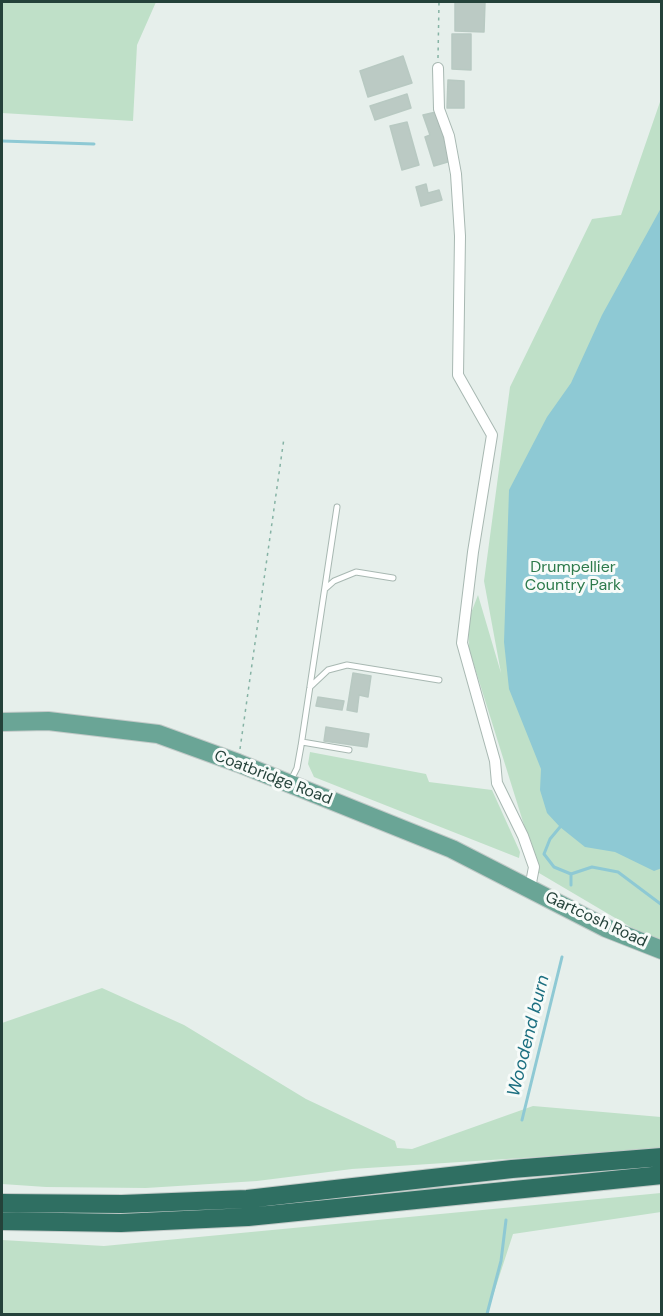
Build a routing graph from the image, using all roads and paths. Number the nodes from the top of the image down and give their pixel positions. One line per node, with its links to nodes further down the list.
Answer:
1 (439, 2): 2 (path)
2 (438, 68): 14 (street)
3 (284, 438): 12 (path)
4 (337, 507): 6 (lane)
5 (393, 578): 6 (lane)
6 (324, 590): 8 (lane)
7 (439, 680): 8 (lane)
8 (310, 687): 10 (lane)
9 (2, 722): 12 (main road, Coatbridge Road)
10 (302, 742): 11 (lane); 13 (lane)
11 (349, 750)
12 (238, 763): 13 (main road, Coatbridge Road)
13 (289, 783): 14 (main road, Coatbridge Road)
14 (530, 888): 15 (main road, Gartcosh Road)
15 (662, 950)
16 (662, 1157): 18 (highway)
17 (662, 1175): 19 (highway)
18 (2, 1203)
19 (2, 1221)

